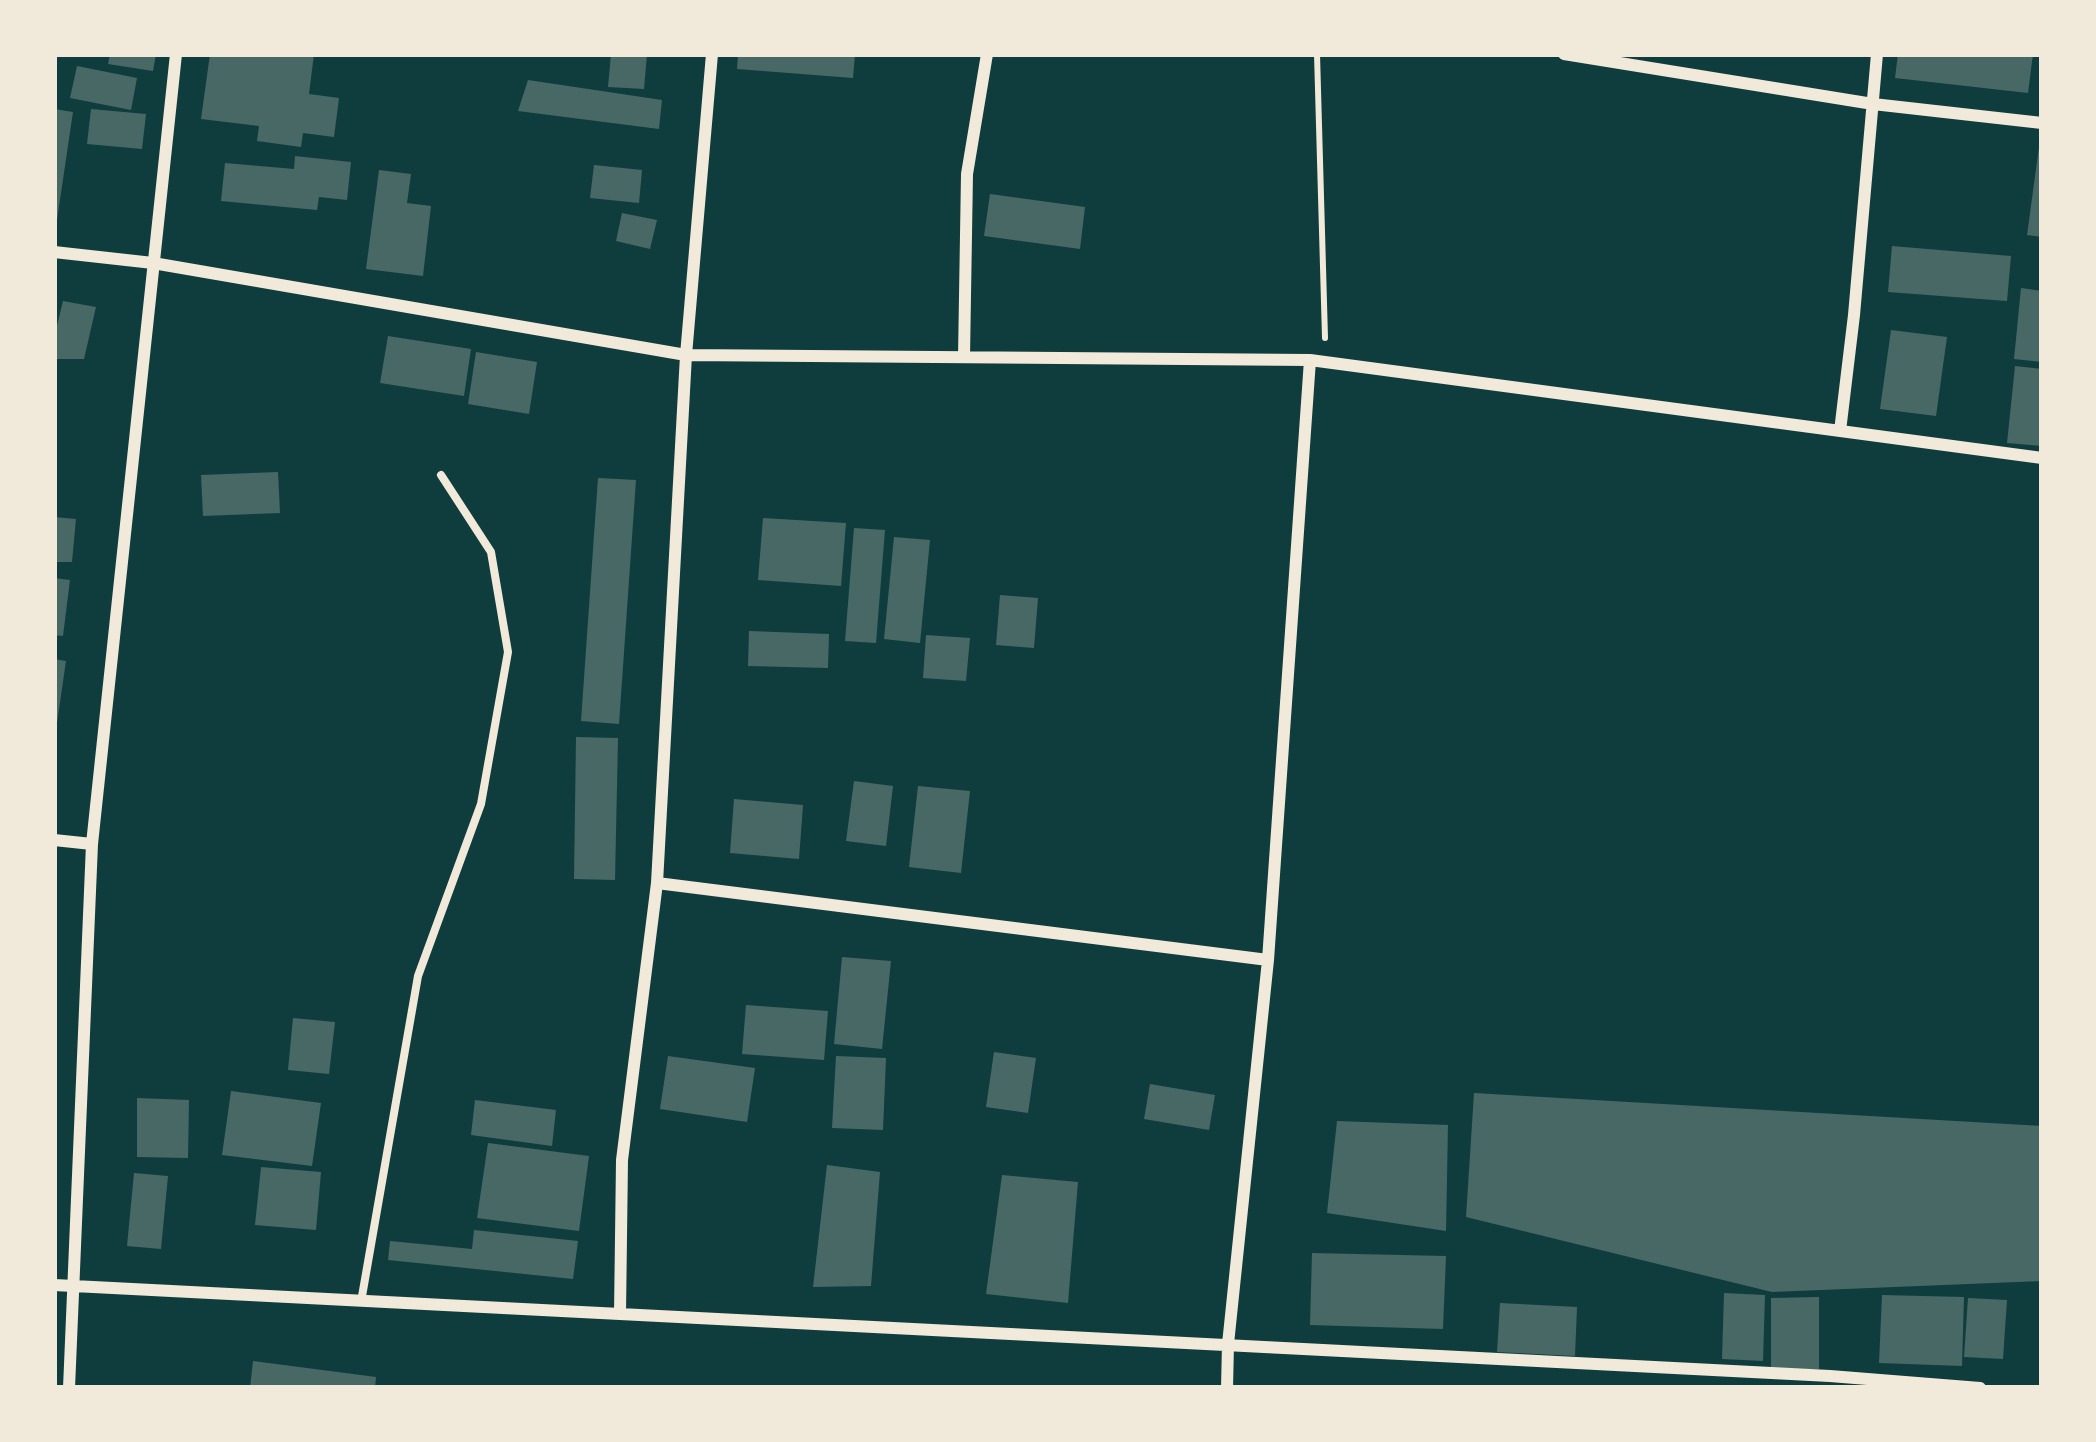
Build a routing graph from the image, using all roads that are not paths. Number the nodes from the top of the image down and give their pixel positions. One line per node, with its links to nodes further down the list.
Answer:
1 (176, 54): 9 (street)
2 (712, 54): 10 (street)
3 (987, 54): 11 (street)
4 (1564, 54): 6 (street)
5 (1877, 54): 6 (street)
6 (1873, 104): 7 (street); 13 (street)
7 (2042, 123)
8 (54, 252): 9 (street)
9 (153, 263): 10 (street); 17 (street)
10 (686, 356): 11 (street); 18 (street)
11 (964, 357): 12 (street)
12 (1310, 360): 13 (street); 19 (street)
13 (1840, 431): 14 (street)
14 (2042, 458)
15 (441, 475): 22 (lane)
16 (54, 840): 17 (street)
17 (92, 844): 21 (street)
18 (657, 884): 19 (street); 23 (street)
19 (1268, 960): 24 (street)
20 (54, 1286): 21 (street)
21 (73, 1286): 22 (street); 26 (street)
22 (361, 1302): 23 (street)
23 (620, 1315): 24 (street)
24 (1228, 1344): 25 (street); 27 (street)
25 (1830, 1382): 28 (street)
26 (69, 1388)
27 (1228, 1388)
28 (1980, 1388)

